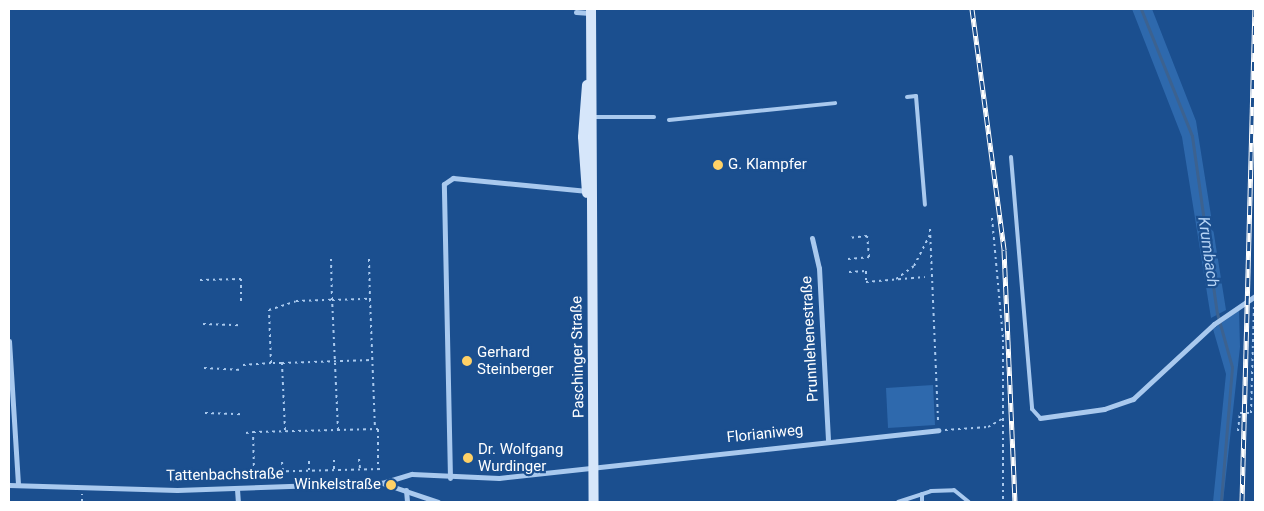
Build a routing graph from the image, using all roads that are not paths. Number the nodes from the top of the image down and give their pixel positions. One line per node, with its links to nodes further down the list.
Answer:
1 (591, 11): 2 (street); 6 (street, Paschinger Straße)
2 (576, 12)
3 (907, 97): 10 (lane)
4 (835, 102): 7 (lane)
5 (654, 117): 6 (lane)
6 (588, 118): 9 (street, Paschinger Straße)
7 (669, 120)
8 (1012, 157): 14 (lane)
9 (590, 192): 17 (street, Paschinger Straße); 18 (street)
10 (924, 205)
11 (812, 238): 16 (street, Prunnlehenestraße)
12 (1255, 296): 14 (street)
13 (9, 341): 20 (street)
14 (1040, 418)
15 (938, 430): 16 (street, Florianiweg)
16 (828, 440): 17 (street, Florianiweg)
17 (594, 465): 18 (street); 28 (street, Paschinger Straße)
18 (450, 478): 19 (street)
19 (382, 483): 22 (street, Tattenbachstraße); 23 (street, Tattenbachstraße)
20 (18, 484): 21 (street, Tattenbachstraße); 22 (street, Tattenbachstraße)
21 (9, 485)
22 (237, 489): 25 (street)
23 (406, 490): 26 (street); 27 (street, Tattenbachstraße)
24 (922, 494): 29 (lane); 30 (lane); 31 (lane)
25 (238, 502)
26 (407, 502)
27 (438, 502)
28 (594, 502)
29 (898, 502)
30 (922, 502)
31 (968, 502)

